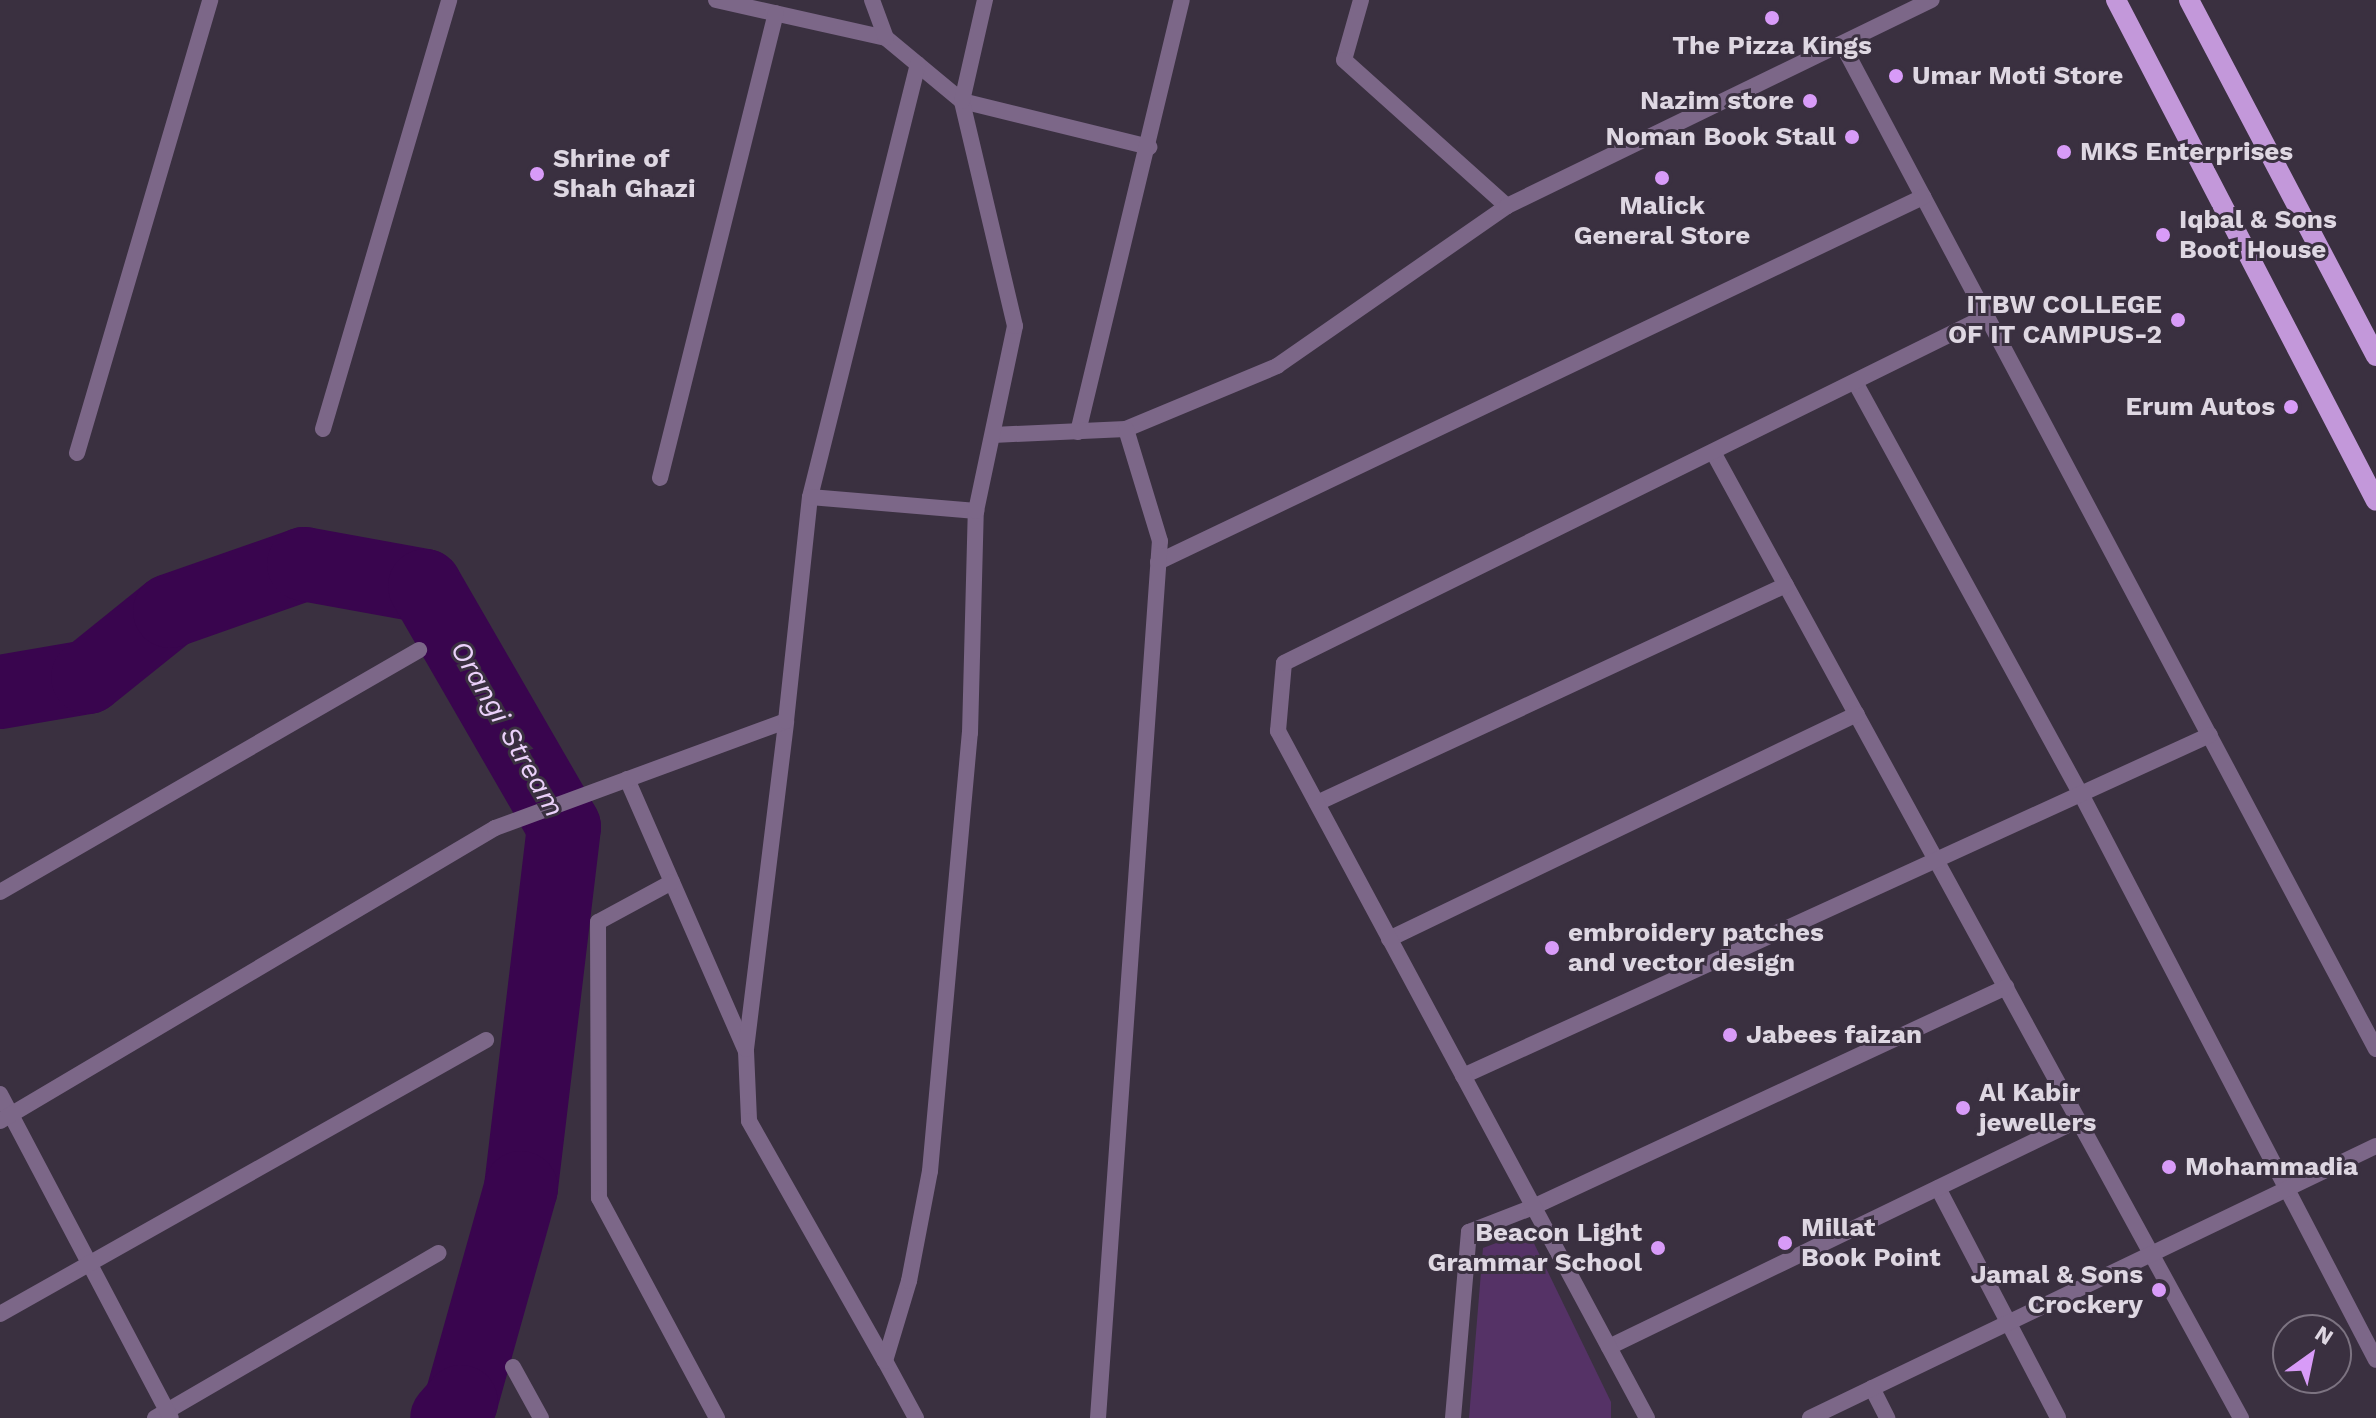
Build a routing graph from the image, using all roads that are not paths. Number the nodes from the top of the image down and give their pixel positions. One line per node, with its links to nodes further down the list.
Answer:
1 (210, 0): 27 (street)
2 (449, 0): 22 (street)
3 (716, 0): 11 (street)
4 (872, 0): 12 (street)
5 (985, 0): 15 (street)
6 (1182, 0): 16 (street)
7 (1361, 0): 18 (street)
8 (1932, 0): 13 (street)
9 (2116, 0): 30 (main road)
10 (2189, 0): 20 (main road)
11 (776, 13): 12 (street); 28 (street)
12 (886, 38): 14 (street)
13 (1842, 44): 17 (street); 18 (street)
14 (918, 64): 15 (street); 29 (street)
15 (962, 101): 16 (street); 25 (street)
16 (1149, 147): 24 (street)
17 (1923, 197): 19 (street); 32 (street)
18 (1507, 206): 23 (street)
19 (1987, 316): 21 (street); 37 (street)
20 (2376, 356)
21 (1855, 382): 26 (street); 39 (street)
22 (323, 429)
23 (1126, 429): 24 (street); 32 (street)
24 (1078, 432): 25 (street)
25 (993, 435): 31 (street)
26 (1713, 452): 33 (street); 40 (street)
27 (77, 453)
28 (660, 478)
29 (810, 497): 31 (street); 36 (street)
30 (2376, 501)
31 (976, 511): 64 (street)
32 (1158, 562): 71 (street)
33 (1786, 585): 35 (street); 40 (street)
34 (419, 650): 43 (street)
35 (1857, 714): 41 (street); 44 (street)
36 (786, 721): 38 (street); 48 (street)
37 (2210, 735): 39 (street); 47 (street)
38 (625, 780): 42 (street); 51 (street)
39 (2081, 794): 41 (street); 55 (street)
40 (1317, 803): 44 (street)
41 (1936, 859): 45 (street); 49 (street)
42 (672, 882): 48 (street); 69 (street)
43 (0, 892)
44 (1389, 939): 49 (street)
45 (2006, 987): 52 (street); 56 (street)
46 (486, 1040): 59 (street)
47 (2376, 1049)
48 (746, 1051): 64 (street)
49 (1463, 1076): 56 (street)
50 (0, 1094): 51 (street)
51 (6, 1117): 59 (street)
52 (2078, 1120): 54 (street); 58 (street)
53 (2376, 1146): 55 (street)
54 (1938, 1188): 61 (street); 62 (street)
55 (2287, 1189): 58 (street); 63 (street)
56 (1533, 1207): 62 (street); 72 (street)
57 (439, 1253): 67 (street)
58 (2152, 1254): 61 (street); 77 (street)
59 (88, 1263): 60 (street); 67 (street)
60 (0, 1314)
61 (2008, 1323): 66 (street); 76 (street)
62 (1609, 1347): 73 (street)
63 (2376, 1360)
64 (885, 1361): 70 (street)
65 (513, 1367): 68 (street)
66 (1872, 1388): 74 (street); 75 (street)
67 (164, 1416)
68 (541, 1418)
69 (717, 1418)
70 (916, 1418)
71 (1098, 1418)
72 (1453, 1418)
73 (1647, 1418)
74 (1810, 1418)
75 (1887, 1418)
76 (2058, 1418)
77 (2241, 1418)

